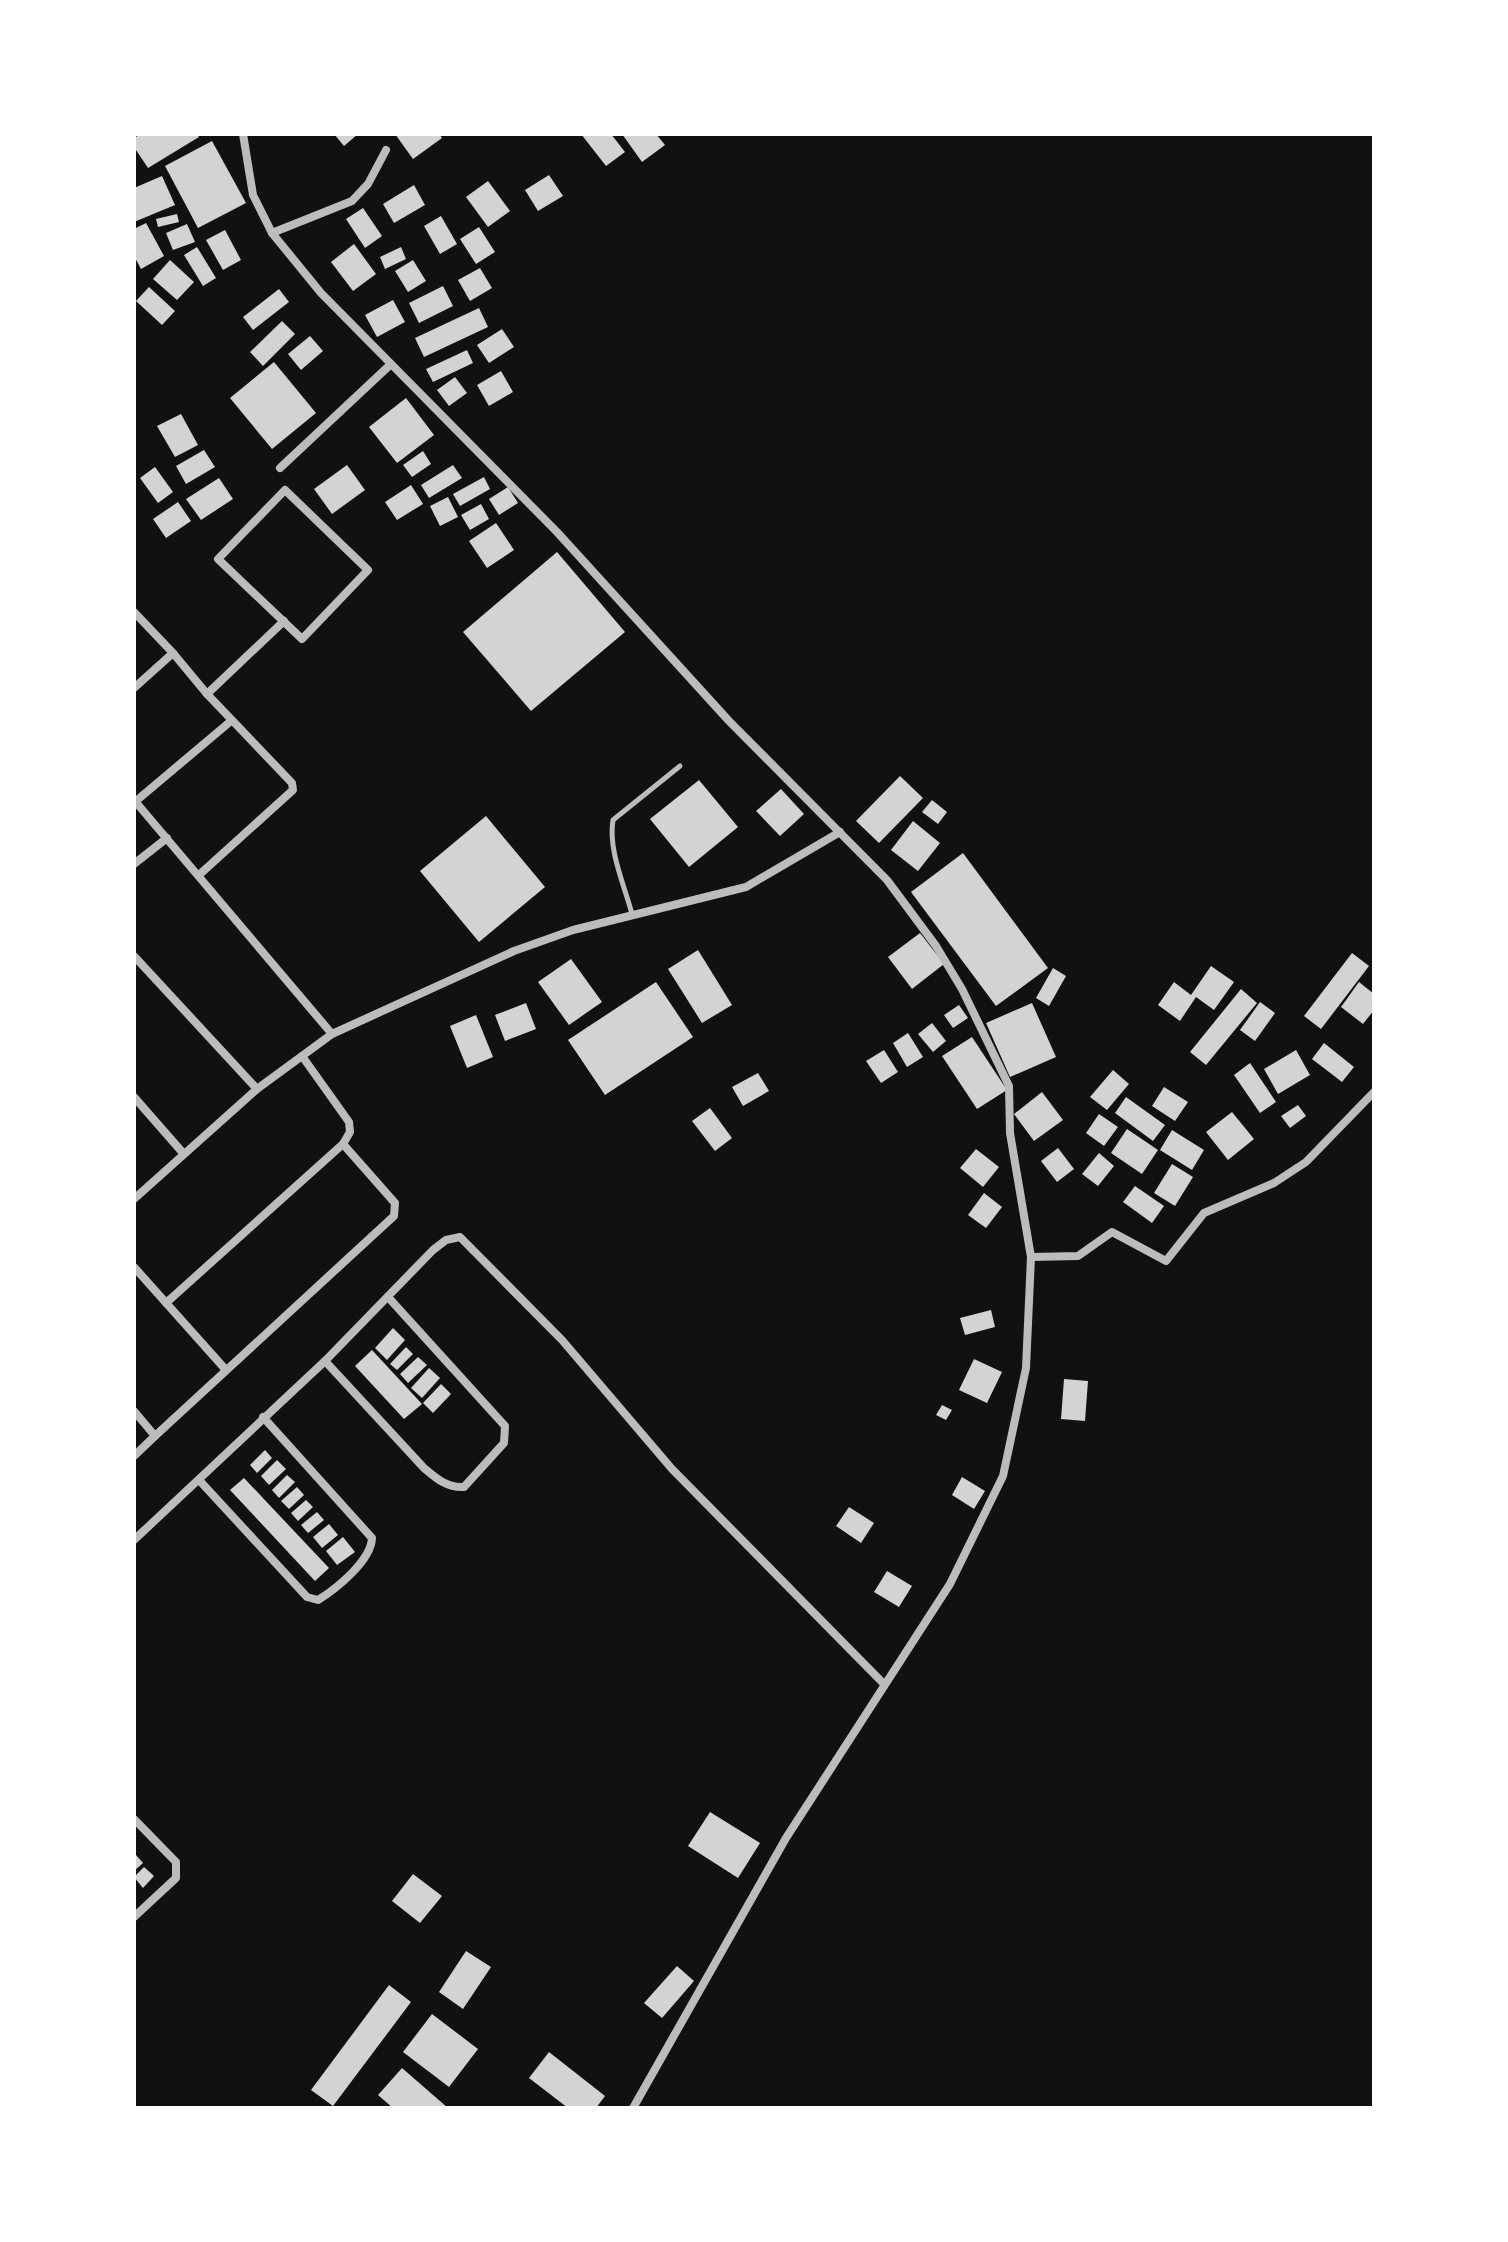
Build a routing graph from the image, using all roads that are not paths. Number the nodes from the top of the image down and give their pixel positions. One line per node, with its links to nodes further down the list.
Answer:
1 (243, 134): 3 (street)
2 (386, 150): 3 (street)
3 (272, 233): 4 (street)
4 (391, 364): 5 (street); 14 (street)
5 (280, 468)
6 (134, 612): 8 (street)
7 (284, 621): 7 (street); 10 (street)
8 (173, 653): 9 (street); 10 (street)
9 (134, 688)
10 (207, 694): 11 (street)
11 (231, 721): 13 (street); 17 (street)
12 (680, 766): 18 (lane)
13 (135, 801): 15 (street)
14 (840, 832): 18 (street); 28 (street)
15 (167, 838): 16 (street); 17 (street)
16 (134, 864)
17 (199, 875): 20 (street)
18 (632, 914): 20 (street)
19 (134, 956): 22 (street)
20 (332, 1034): 21 (street)
21 (302, 1056): 22 (street); 25 (street)
22 (257, 1089): 26 (street)
23 (1374, 1092): 28 (street)
24 (134, 1097): 26 (street)
25 (343, 1144): 31 (street); 33 (street)
26 (183, 1153): 27 (street)
27 (134, 1199)
28 (1031, 1257): 40 (street)
29 (134, 1267): 31 (street)
30 (388, 1297): 32 (street); 32 (street); 40 (street)
31 (166, 1303): 33 (street)
32 (325, 1361): 35 (street)
33 (226, 1370): 36 (street)
34 (134, 1411): 36 (street)
35 (263, 1417): 38 (street); 38 (street)
36 (155, 1436): 37 (street)
37 (134, 1456)
38 (199, 1480): 39 (street)
39 (134, 1540)
40 (883, 1683): 43 (street)
41 (134, 1819): 42 (street)
42 (134, 1917)
43 (633, 2108)

